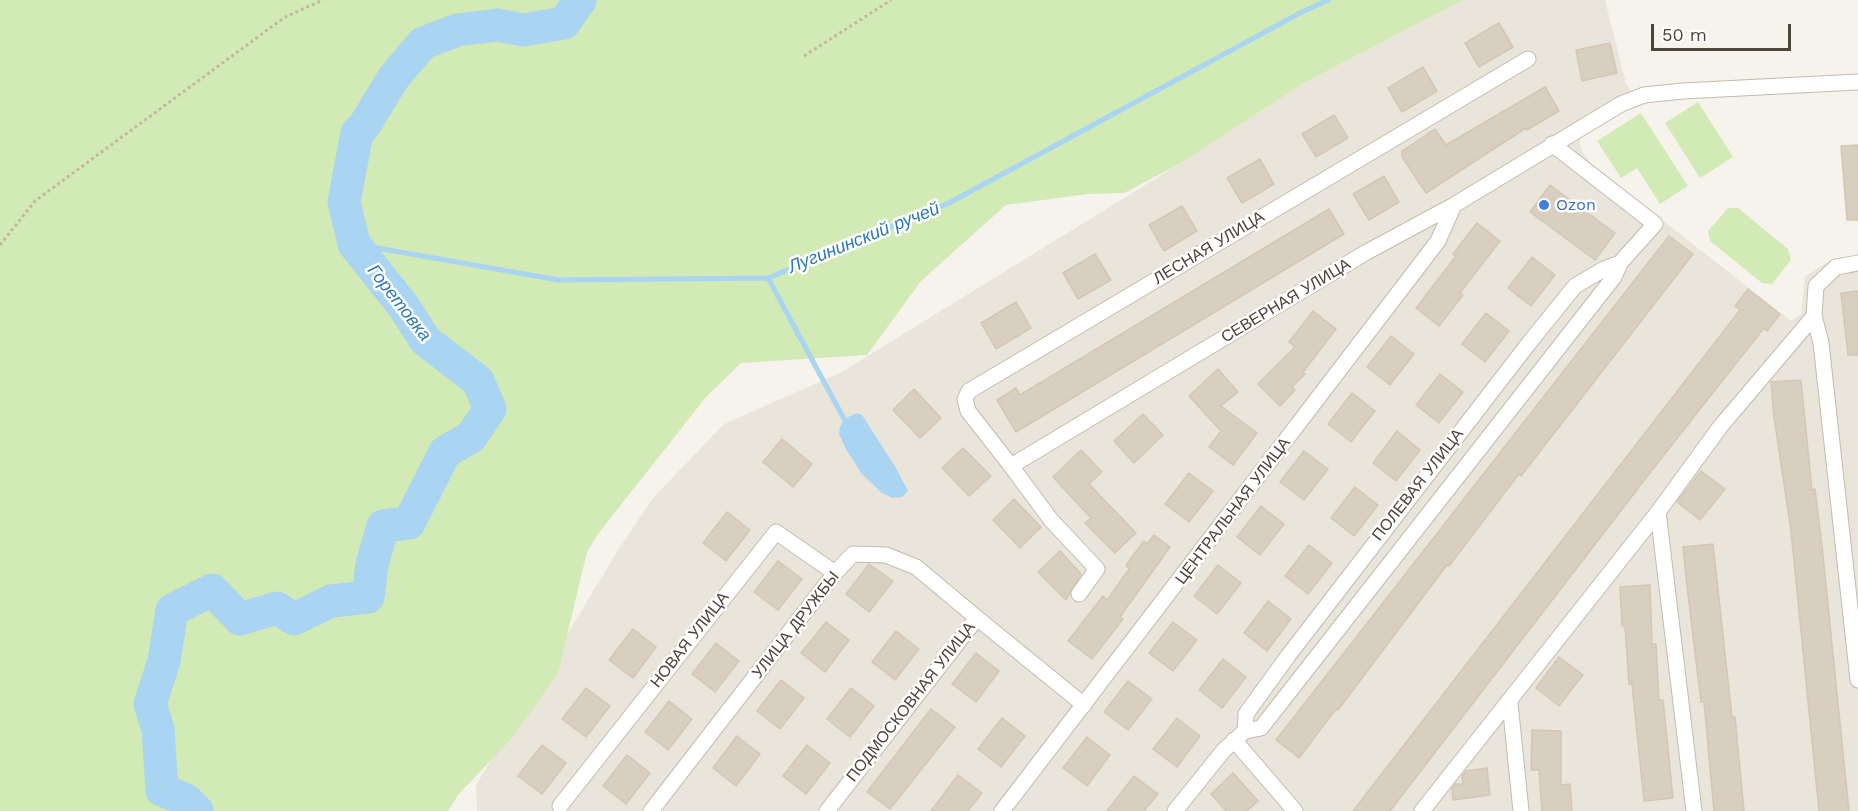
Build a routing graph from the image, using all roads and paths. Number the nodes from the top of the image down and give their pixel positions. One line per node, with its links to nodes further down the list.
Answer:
1 (323, 0): 8 (path)
2 (891, 0): 3 (path)
3 (804, 56)
4 (1528, 59): 12 (street, ЛЕСНАЯ УЛИЦА)
5 (1858, 82): 6 (street, СЕВЕРНАЯ УЛИЦА)
6 (1552, 144): 7 (street, СЕВЕРНАЯ УЛИЦА); 9 (street, ПОЛЕВАЯ УЛИЦА)
7 (1454, 205): 12 (street, СЕВЕРНАЯ УЛИЦА); 21 (street, ЦЕНТРАЛЬНАЯ УЛИЦА)
8 (0, 245)
9 (1620, 263): 13 (street, ПОЛЕВАЯ УЛИЦА); 14 (street, ПОЛЕВАЯ УЛИЦА)
10 (1858, 263): 11 (street)
11 (1814, 316): 15 (street); 19 (street)
12 (1011, 466): 17 (street)
13 (1411, 494): 14 (street); 22 (street, ПОЛЕВАЯ УЛИЦА)
14 (1432, 509): 22 (street, ПОЛЕВАЯ УЛИЦА)
15 (1658, 512): 20 (street); 31 (street)
16 (835, 573): 18 (street, УЛИЦА ДРУЖБЫ); 23 (street, НОВАЯ УЛИЦА); 24 (street, УЛИЦА ДРУЖБЫ)
17 (1080, 594)
18 (977, 618): 21 (street, ПОДМОСКОВНАЯ УЛИЦА); 25 (street, ПОДМОСКОВНАЯ УЛИЦА)
19 (1858, 680)
20 (1510, 703): 29 (street); 30 (street)
21 (1084, 705): 26 (street, ЦЕНТРАЛЬНАЯ УЛИЦА)
22 (1240, 736): 27 (street, ПОЛЕВАЯ УЛИЦА); 28 (street)
23 (560, 806)
24 (651, 811)
25 (827, 811)
26 (1002, 811)
27 (1175, 811)
28 (1295, 811)
29 (1422, 811)
30 (1521, 811)
31 (1694, 811)

